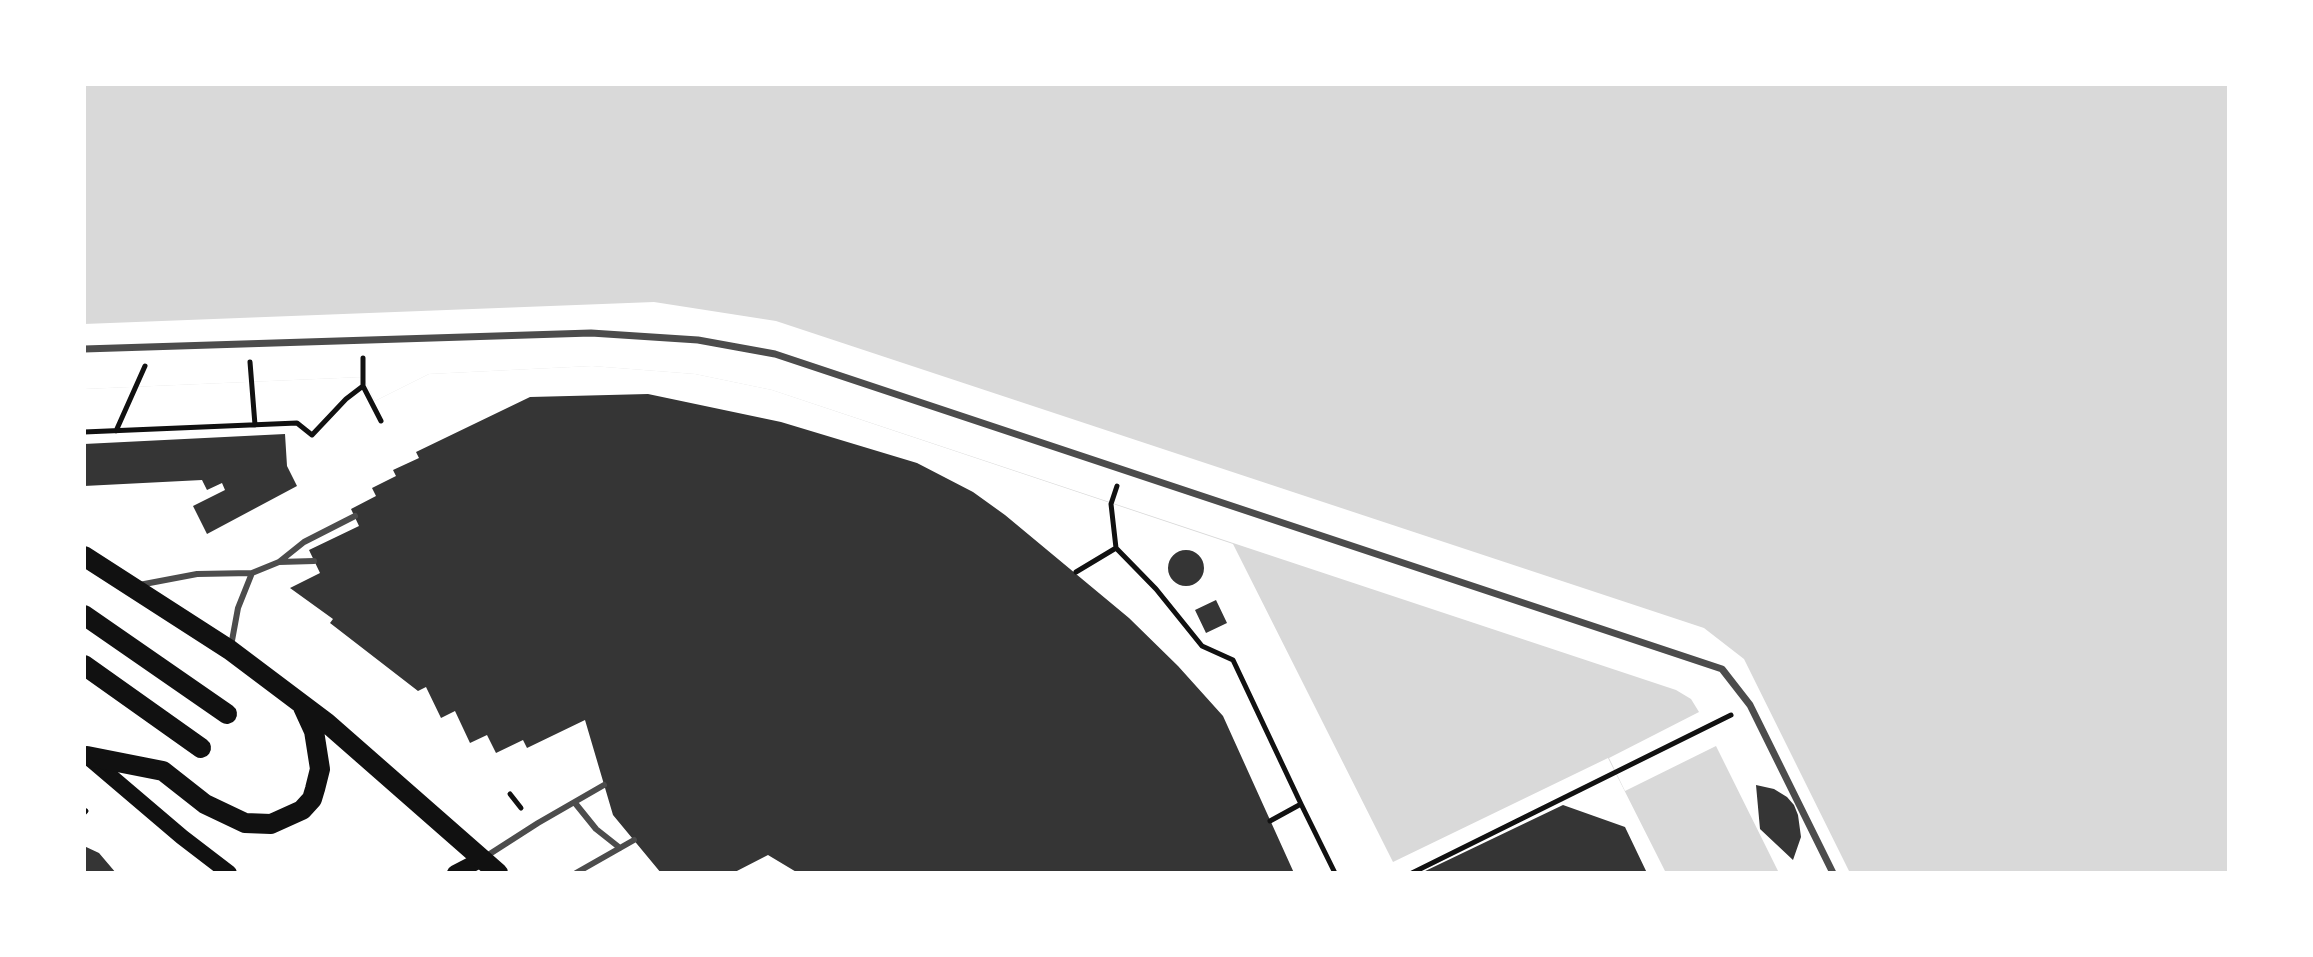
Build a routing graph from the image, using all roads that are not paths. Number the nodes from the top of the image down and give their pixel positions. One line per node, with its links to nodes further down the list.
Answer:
1 (84, 349): 26 (street)
2 (355, 516): 5 (lane)
3 (84, 556): 7 (main road)
4 (314, 561): 5 (lane)
5 (279, 562): 6 (lane)
6 (252, 573): 7 (lane); 9 (lane)
7 (132, 586): 9 (main road)
8 (84, 615): 12 (main road)
9 (230, 650): 11 (main road)
10 (84, 665): 13 (main road)
11 (301, 703): 14 (main road); 20 (main road)
12 (227, 714)
13 (201, 748)
14 (86, 755): 17 (main road)
15 (604, 785): 16 (lane)
16 (575, 803): 19 (lane); 20 (lane)
17 (182, 837): 21 (main road); 22 (main road)
18 (634, 840): 19 (lane)
19 (620, 848): 25 (lane)
20 (482, 859): 23 (main road); 24 (main road)
21 (204, 873)
22 (229, 873)
23 (455, 873)
24 (498, 873)
25 (576, 873)
26 (1833, 873)

